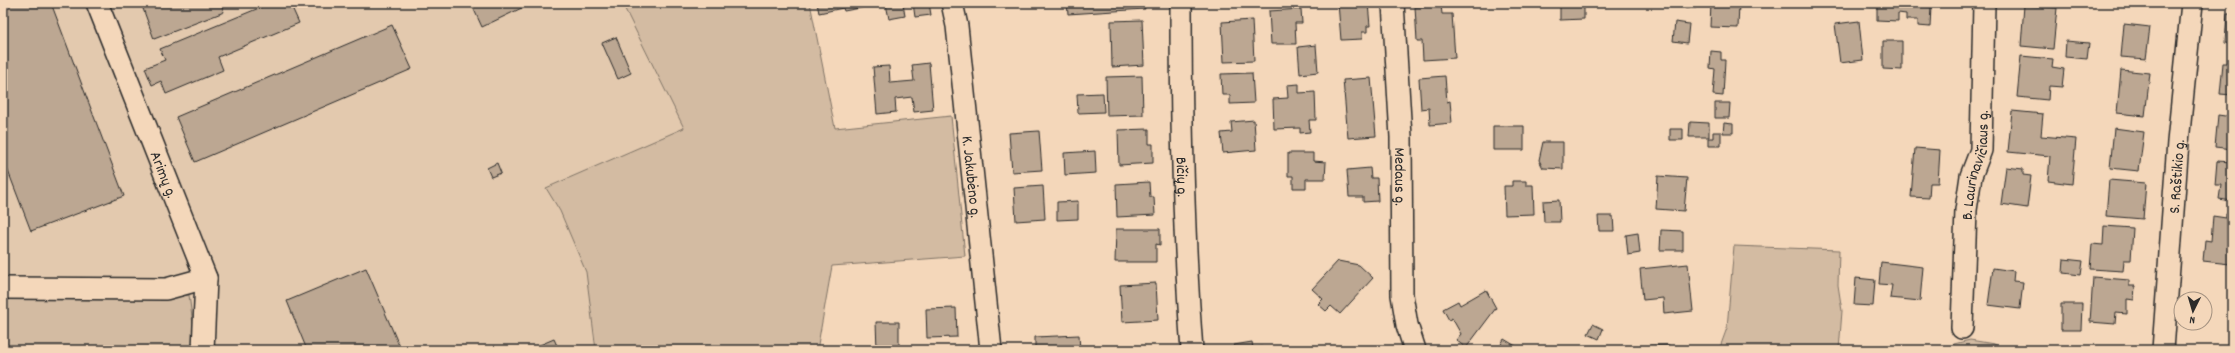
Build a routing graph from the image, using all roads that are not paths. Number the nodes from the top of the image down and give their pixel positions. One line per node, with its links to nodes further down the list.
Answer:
1 (97, 3): 7 (street, Arimų g.)
2 (952, 3): 12 (street, K. Jakubėno g.)
3 (1181, 3): 13 (street, Bičių g.)
4 (1393, 3): 14 (street, Medaus g.)
5 (1984, 3): 10 (street, B. Laurinavičiaus g.)
6 (2192, 3): 15 (street, S. Raštikio g.)
7 (206, 278): 8 (street); 11 (street, Arimų g.)
8 (11, 288): 9 (street)
9 (3, 301)
10 (1962, 328)
11 (203, 350)
12 (991, 350)
13 (1192, 350)
14 (1416, 350)
15 (2163, 350)

